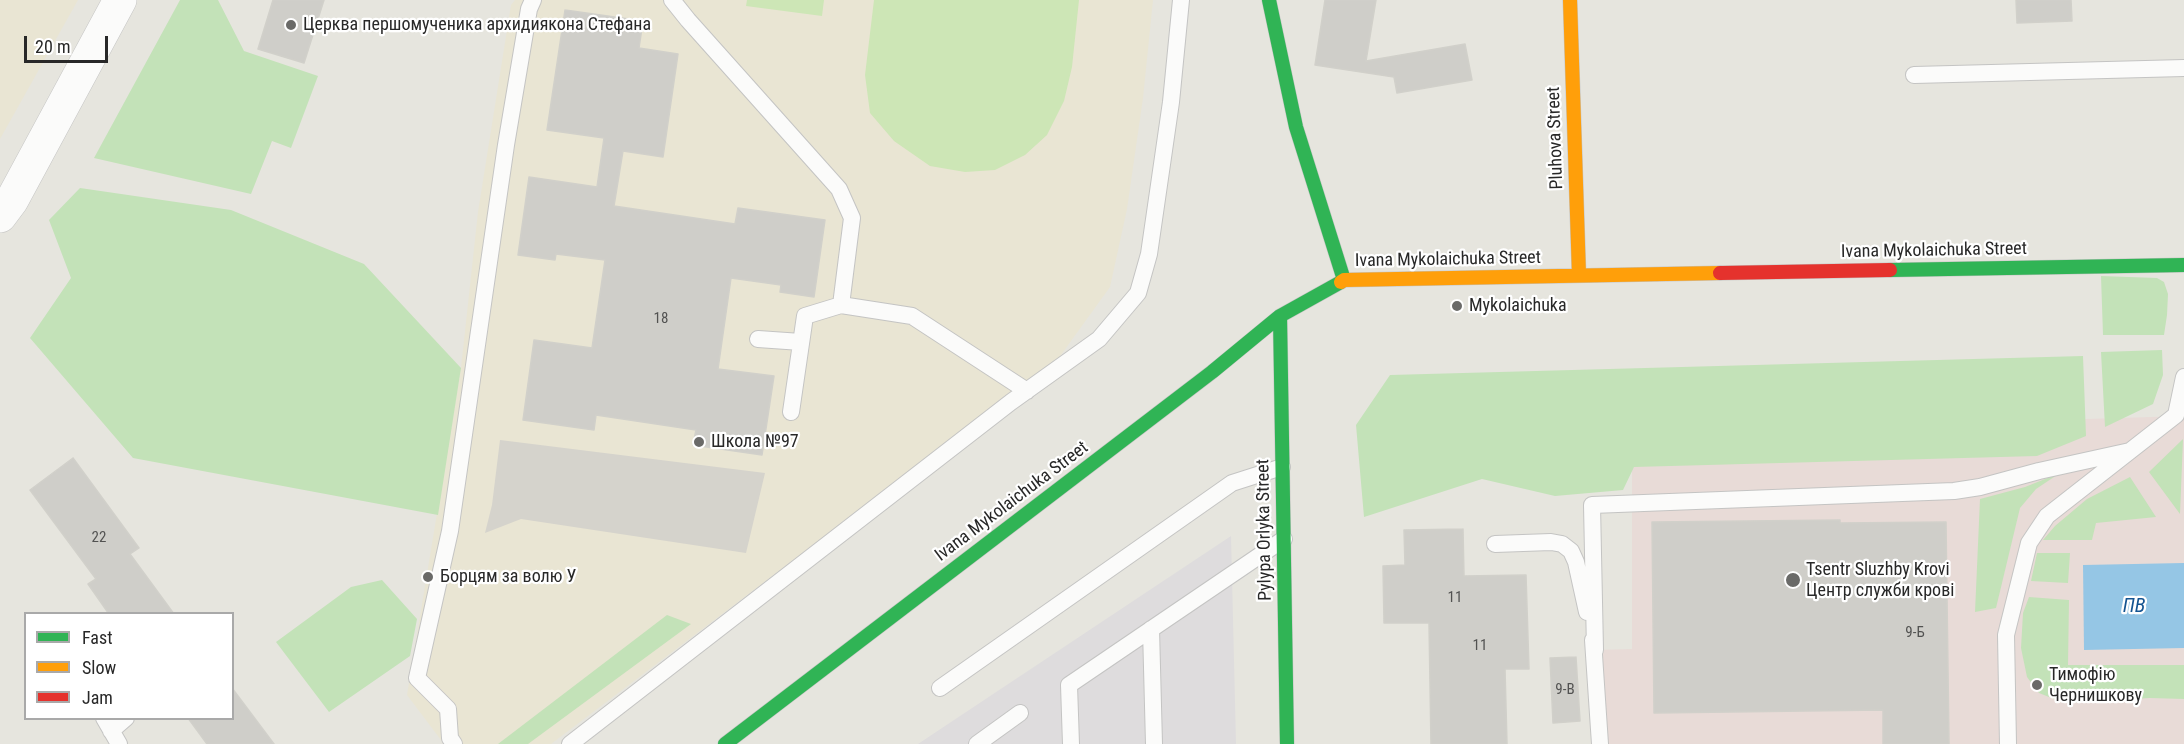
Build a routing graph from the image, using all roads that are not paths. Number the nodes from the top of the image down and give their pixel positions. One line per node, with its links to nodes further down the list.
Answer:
1 (120, 0): 9 (street)
2 (533, 0): 30 (lane)
3 (672, 0): 13 (lane)
4 (1181, 0): 18 (lane)
5 (1269, 0): 12 (street)
6 (1570, 0): 11 (street, Pluhova Street)
7 (2184, 68): 8 (lane)
8 (1914, 75)
9 (0, 216)
10 (2184, 265): 11 (street, Ivana Mykolaichuka Street)
11 (1579, 275): 12 (street, Ivana Mykolaichuka Street)
12 (1344, 280): 14 (street, Ivana Mykolaichuka Street)
13 (841, 305): 16 (lane); 18 (lane)
14 (1280, 316): 21 (street, Pylypa Orlyka Street); 32 (street, Ivana Mykolaichuka Street)
15 (758, 339): 16 (lane)
16 (801, 342): 19 (lane)
17 (2184, 377): 20 (lane)
18 (1027, 391): 31 (lane)
19 (791, 412)
20 (2130, 451): 25 (lane); 38 (lane)
21 (1282, 467): 22 (street, Pylypa Orlyka Street); 26 (lane)
22 (1284, 539): 24 (lane); 36 (street, Pylypa Orlyka Street)
23 (1495, 544): 25 (lane)
24 (1151, 629): 34 (lane); 35 (lane)
25 (1595, 650): 37 (lane)
26 (940, 688)
27 (1020, 713): 33 (lane)
28 (124, 720): 29 (lane)
29 (111, 731)
30 (454, 744)
31 (570, 744)
32 (725, 744)
33 (977, 744)
34 (1071, 744)
35 (1154, 744)
36 (1287, 744)
37 (1600, 744)
38 (2008, 744)

